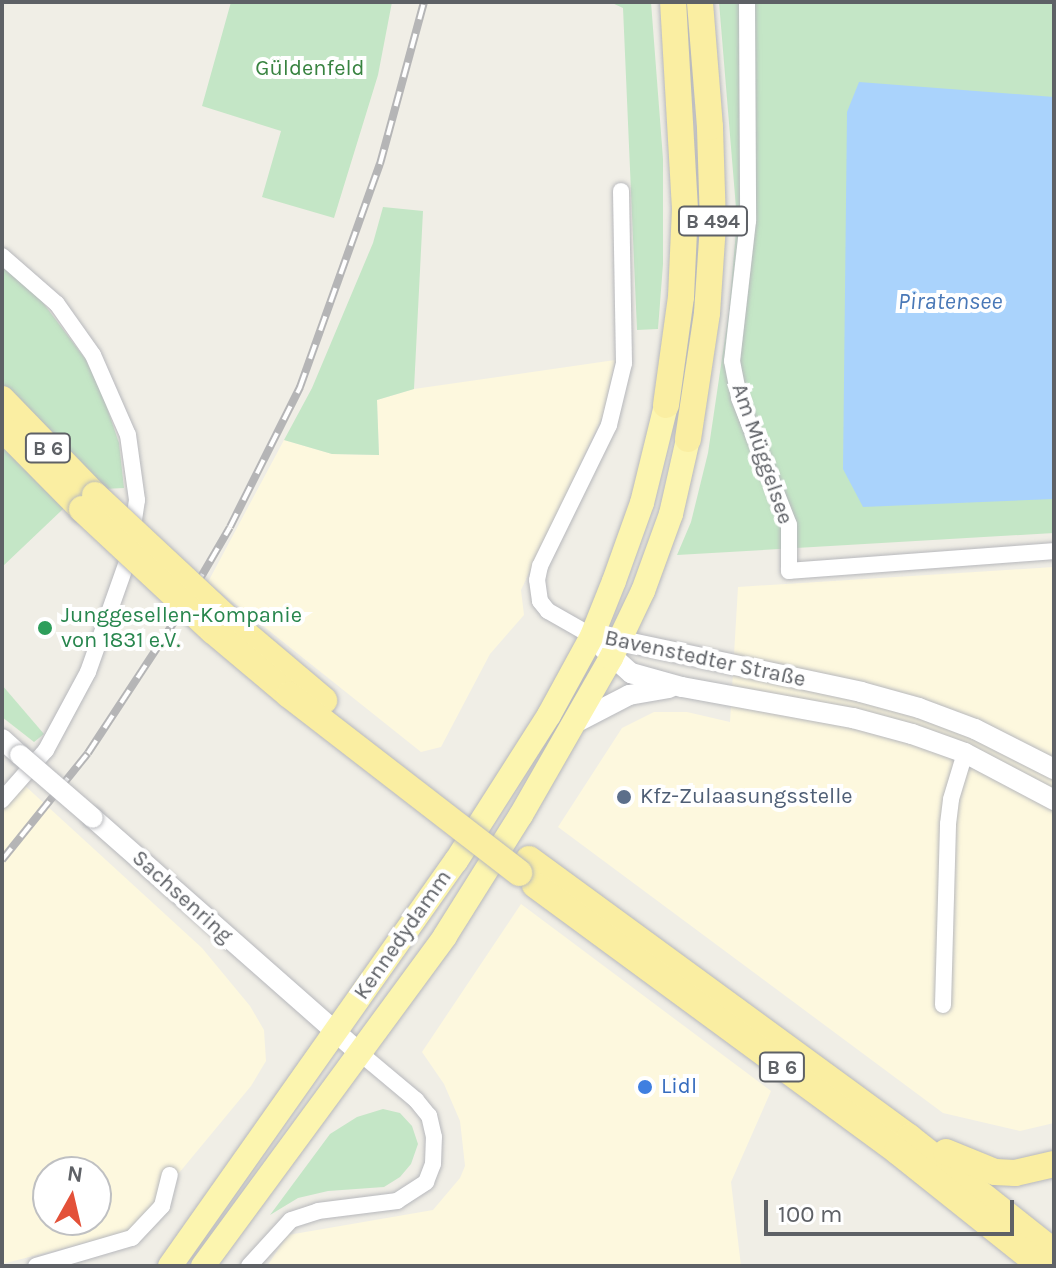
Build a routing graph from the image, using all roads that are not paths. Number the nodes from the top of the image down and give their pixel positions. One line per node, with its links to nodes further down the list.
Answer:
1 (673, 2): 7 (highway, B 494)
2 (700, 2): 9 (highway, B 494)
3 (747, 2): 11 (street, Am Müggelsee)
4 (621, 191): 12 (street)
5 (2, 256): 19 (street)
6 (2, 399): 10 (highway, B 6)
7 (666, 405): 12 (main road, Kennedydamm / B 494)
8 (2, 428): 10 (highway, B 6)
9 (688, 439): 13 (main road, B 494)
10 (88, 502): 21 (highway, B 6, bridge)
11 (1054, 551)
12 (592, 636): 13 (street, Bavenstedter Straße); 23 (main road, Kennedydamm / B 494)
13 (616, 648): 14 (street, Bavenstedter Straße); 15 (main road, Kennedydamm / B 494); 18 (street, Bavenstedter Straße)
14 (682, 687): 15 (street); 17 (street, Bavenstedter Straße)
15 (573, 724): 24 (main road, Kennedydamm / B 494)
16 (2, 739): 23 (street, Sachsenring, bridge)
17 (965, 753): 20 (street, Bavenstedter Straße); 22 (street)
18 (1054, 769)
19 (2, 800)
20 (1054, 800)
21 (524, 866): 25 (highway, B 6); 34 (highway, B 6)
22 (943, 1005)
23 (335, 1032): 24 (street, Sachsenring); 31 (main road, Kennedydamm)
24 (361, 1054): 32 (main road, Kennedydamm); 33 (street)
25 (909, 1137): 26 (highway); 28 (highway, B 6)
26 (1054, 1164)
27 (170, 1175): 29 (street)
28 (1054, 1252)
29 (76, 1260): 30 (street)
30 (36, 1266)
31 (170, 1266)
32 (203, 1266)
33 (249, 1266)
34 (1041, 1266)

